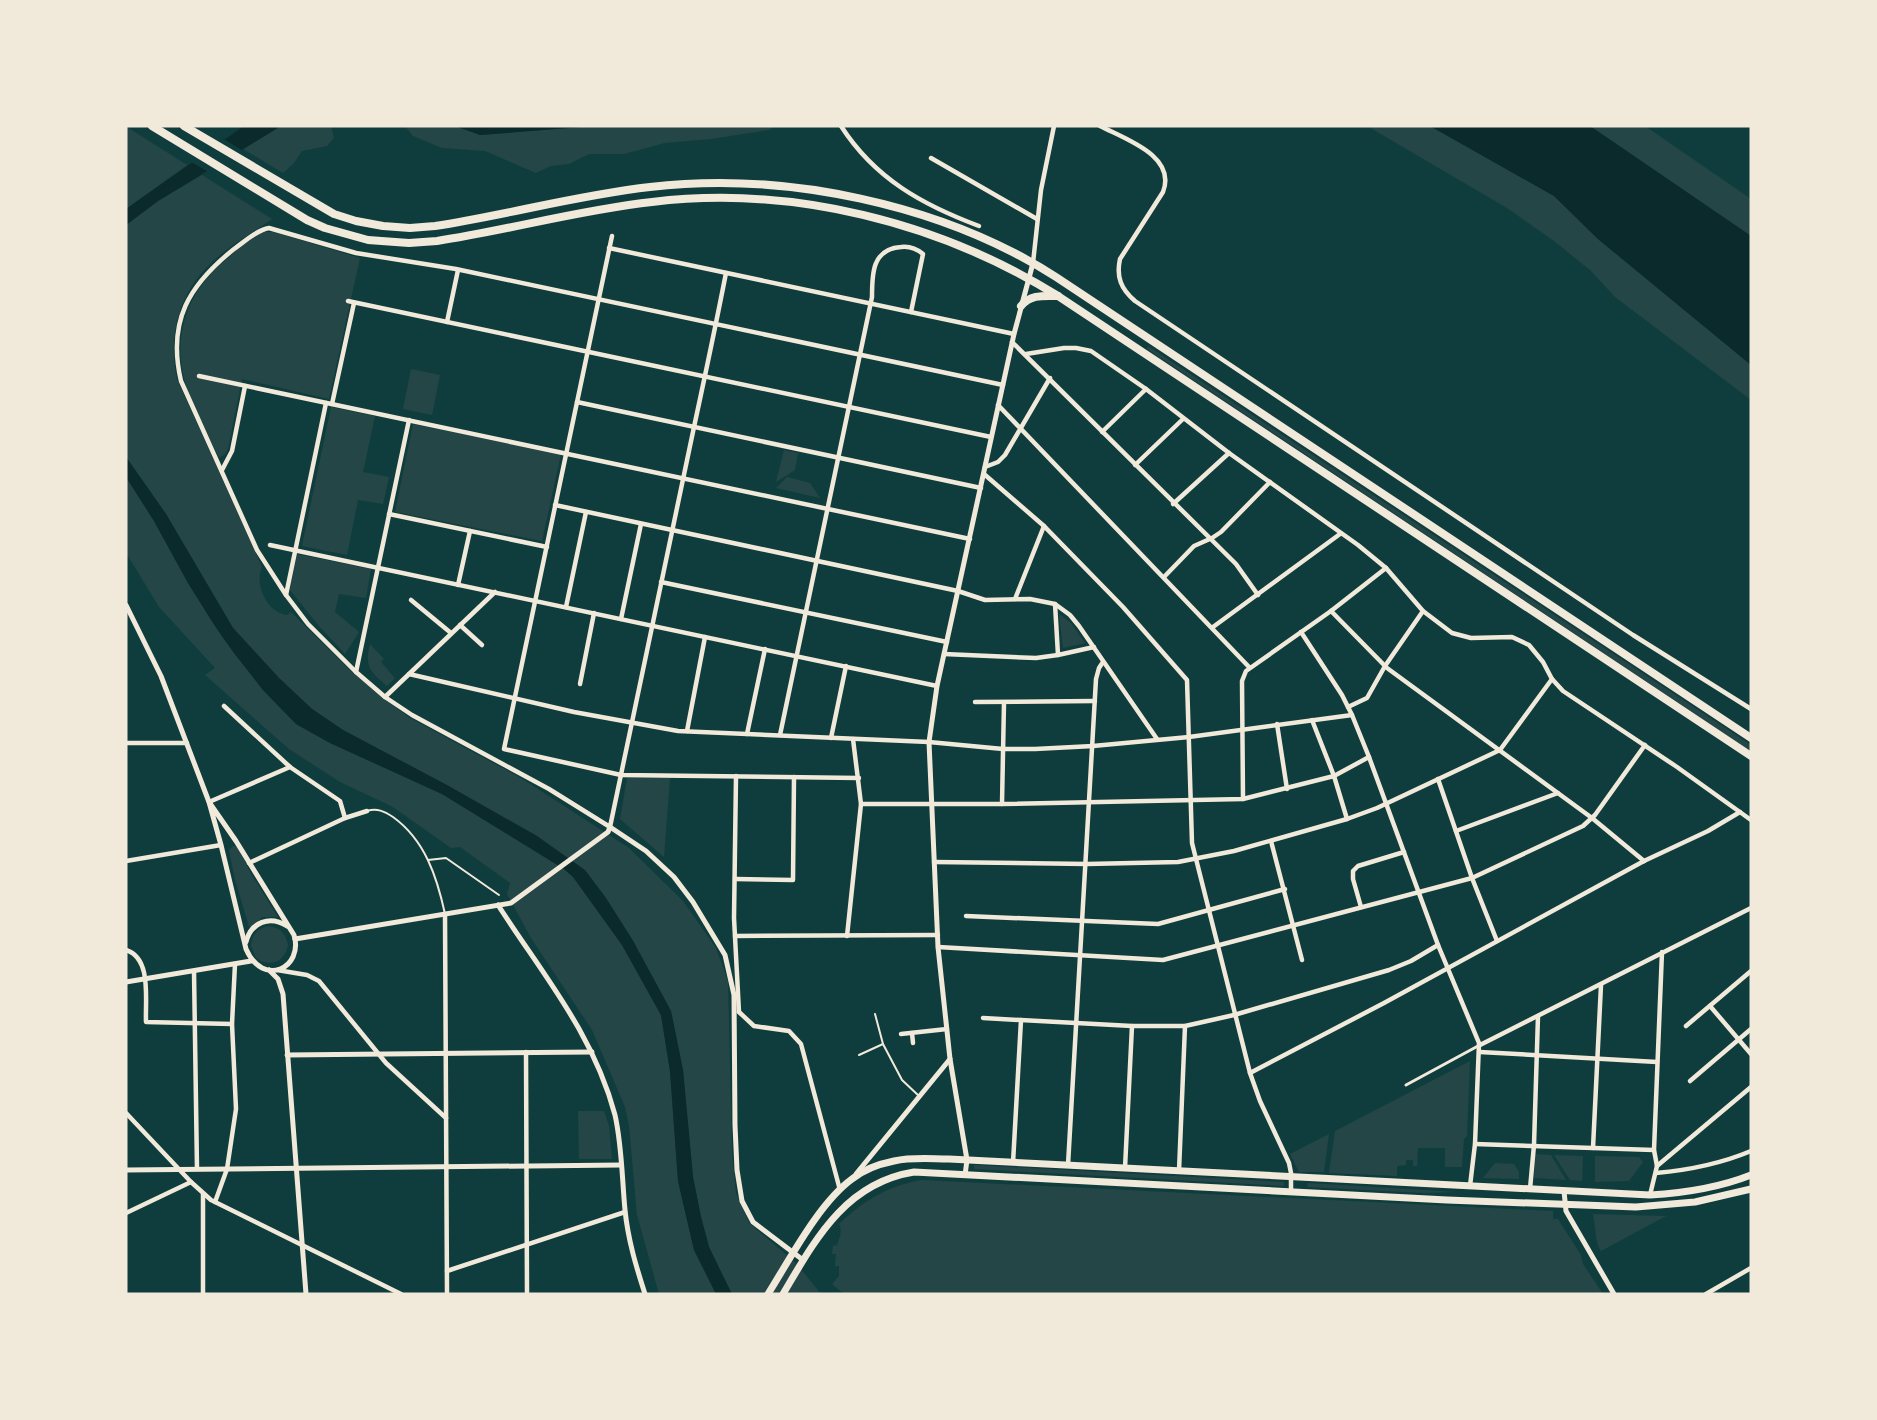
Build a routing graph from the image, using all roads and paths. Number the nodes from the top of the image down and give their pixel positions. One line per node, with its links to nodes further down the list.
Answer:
1 (152, 126): 14 (highway)
2 (184, 126): 11 (highway)
3 (841, 126): 8 (street)
4 (1054, 126): 7 (street)
5 (1100, 126): 119 (street)
6 (931, 158): 7 (street)
7 (1037, 219): 11 (street)
8 (980, 225)
9 (612, 236): 10 (street)
10 (609, 248): 13 (street); 16 (street)
11 (1033, 263): 14 (street); 130 (highway)
12 (458, 270): 16 (street); 20 (street); 48 (street)
13 (726, 273): 17 (street); 21 (street)
14 (1029, 278): 15 (highway); 18 (street)
15 (1058, 296): 18 (highway); 140 (highway)
16 (598, 299): 21 (street); 24 (street)
17 (871, 303): 19 (street); 19 (street); 25 (street)
18 (1021, 306): 22 (street)
19 (911, 312): 22 (street)
20 (447, 322): 24 (street); 35 (street)
21 (716, 324): 25 (street); 28 (street)
22 (1014, 334): 23 (street)
23 (1012, 342): 26 (street); 30 (street)
24 (587, 352): 28 (street); 33 (street)
25 (860, 354): 30 (street); 37 (street)
26 (1026, 354): 29 (street); 32 (street)
27 (199, 376): 31 (street)
28 (705, 377): 37 (street); 40 (street)
29 (1050, 378): 41 (street); 42 (street)
30 (1003, 385): 36 (street)
31 (244, 386): 34 (street); 48 (street)
32 (1146, 389): 38 (street); 42 (street)
33 (577, 402): 40 (street); 44 (street)
34 (326, 403): 35 (street); 67 (street)
35 (332, 404): 39 (street)
36 (998, 405): 41 (street); 43 (street)
37 (849, 407): 43 (street); 46 (street)
38 (1183, 419): 45 (street); 47 (street)
39 (409, 420): 44 (street); 57 (street)
40 (694, 427): 46 (street); 50 (street)
41 (1022, 429): 49 (street); 71 (street)
42 (1102, 432): 47 (street)
43 (991, 437): 49 (street)
44 (566, 453): 50 (street); 54 (street)
45 (1229, 453): 51 (street); 53 (street)
46 (838, 458): 52 (street); 55 (street)
47 (1135, 465): 53 (street)
48 (222, 470): 76 (street)
49 (985, 470): 52 (street); 59 (street)
50 (683, 478): 55 (street); 60 (street)
51 (1270, 482): 62 (street); 64 (street)
52 (981, 488): 63 (street)
53 (1173, 504): 64 (street)
54 (555, 505): 56 (street); 66 (street)
55 (828, 509): 63 (street); 68 (street)
56 (586, 512): 58 (street); 83 (street)
57 (389, 514): 61 (street); 69 (street)
58 (641, 524): 60 (street); 89 (street)
59 (1044, 526): 78 (street); 128 (street)
60 (672, 530): 68 (street); 72 (street)
61 (470, 531): 66 (street); 73 (street)
62 (1340, 534): 70 (street); 77 (street)
63 (970, 539): 74 (street)
64 (1210, 539): 71 (street); 77 (street)
65 (270, 545): 67 (street)
66 (546, 547): 80 (street)
67 (295, 550): 69 (street); 76 (street)
68 (817, 561): 74 (street); 87 (street)
69 (378, 568): 73 (street); 107 (street)
70 (1386, 568): 84 (street); 85 (street)
71 (1164, 577): 92 (street)
72 (662, 582): 87 (street); 91 (street)
73 (458, 585): 75 (street)
74 (958, 591): 78 (street); 96 (street)
75 (495, 592): 80 (street); 90 (street)
76 (285, 595): 107 (street)
77 (1258, 595): 92 (street)
78 (1015, 599): 81 (street)
79 (411, 600): 94 (street)
80 (535, 601): 83 (street); 113 (street)
81 (1055, 604): 98 (street); 102 (street)
82 (126, 605): 88 (street)
83 (566, 607): 86 (street)
84 (1331, 611): 93 (street); 105 (street)
85 (1423, 611): 105 (street); 109 (street)
86 (594, 613): 89 (street); 110 (street)
87 (806, 613): 96 (street); 101 (street)
88 (128, 614): 135 (street)
89 (621, 619): 91 (street)
90 (460, 625): 94 (street); 97 (street)
91 (652, 626): 95 (street); 122 (street)
92 (1213, 627): 106 (street)
93 (1301, 632): 106 (street); 118 (street)
94 (452, 633): 108 (street)
95 (705, 636): 99 (street); 125 (street)
96 (947, 642): 100 (street)
97 (482, 645)
98 (1094, 647): 102 (street); 103 (street)
99 (765, 649): 101 (street); 126 (street)
100 (944, 654): 102 (street); 111 (street)
101 (797, 656): 104 (street); 127 (street)
102 (1058, 656)
103 (1103, 662): 114 (street); 132 (street)
104 (846, 666): 111 (street); 129 (street)
105 (1384, 666): 118 (street); 139 (street)
106 (1250, 668): 124 (street)
107 (356, 672): 112 (street)
108 (409, 674): 112 (street); 113 (street)
109 (1552, 679): 136 (street); 139 (street)
110 (580, 684)
111 (937, 686): 133 (street)
112 (385, 697): 165 (street)
113 (515, 698): 122 (street); 143 (street)
114 (1095, 701): 116 (street); 137 (street)
115 (975, 702): 116 (street)
116 (1004, 703): 138 (street)
117 (224, 706): 142 (street)
118 (1348, 707): 120 (street)
119 (1751, 709)
120 (1352, 715): 121 (street); 141 (street)
121 (1312, 720): 123 (street); 145 (street)
122 (632, 722): 125 (street); 143 (street)
123 (1277, 724): 124 (street); 149 (street)
124 (1242, 729): 128 (street); 151 (street)
125 (687, 731): 126 (street)
126 (747, 734): 127 (street)
127 (780, 735): 129 (street)
128 (1189, 737): 132 (street); 152 (street)
129 (831, 738): 131 (street)
130 (1751, 738)
131 (853, 739): 133 (street); 147 (street)
132 (1158, 739): 137 (street)
133 (929, 742): 138 (street); 158 (street)
134 (126, 743): 135 (street)
135 (187, 743): 153 (street)
136 (1645, 745): 160 (street); 162 (street)
137 (1093, 746): 138 (street); 154 (street)
138 (1003, 749): 157 (street)
139 (1500, 750): 148 (street); 150 (street)
140 (1751, 756)
141 (1369, 757): 145 (street); 155 (street)
142 (290, 766): 153 (street); 161 (street)
143 (621, 775): 144 (street); 165 (street)
144 (736, 776): 146 (street); 178 (street)
145 (1334, 776): 149 (street); 163 (street)
146 (794, 777): 147 (street); 178 (street)
147 (858, 778): 156 (street)
148 (1438, 780): 155 (street); 166 (street)
149 (1287, 789): 151 (street)
150 (1558, 793): 162 (street); 166 (street)
151 (1243, 799): 152 (street)
152 (1190, 801): 154 (street); 170 (street)
153 (209, 802): 168 (street); 175 (street)
154 (1089, 802): 157 (street); 176 (street)
155 (1386, 803): 163 (street); 169 (street)
156 (861, 804): 158 (street); 193 (street)
157 (1002, 804): 158 (street)
158 (931, 805): 174 (street)
159 (367, 811): 161 (street); 171 (lane)
160 (1740, 812): 164 (street); 173 (street)
161 (345, 818): 175 (street)
162 (1592, 818): 173 (street); 177 (street)
163 (1347, 819): 167 (street)
164 (1751, 820)
165 (609, 829): 182 (street); 215 (street)
166 (1456, 831): 177 (street)
167 (1271, 841): 170 (street); 179 (street)
168 (221, 845): 172 (street); 198 (street)
169 (1404, 852): 180 (street); 183 (street)
170 (1195, 859): 176 (street); 185 (street)
171 (428, 860): 181 (lane); 186 (lane)
172 (126, 861)
173 (1644, 861): 195 (street)
174 (934, 862): 176 (street); 191 (street)
175 (249, 863): 190 (street)
176 (1087, 864): 188 (street)
177 (1472, 878): 180 (street); 195 (street)
178 (735, 879): 192 (street)
179 (1285, 889): 185 (street); 189 (street)
180 (1418, 891): 183 (street); 197 (street)
181 (499, 895)
182 (498, 905): 186 (street); 236 (street)
183 (1361, 907): 189 (street)
184 (1751, 908): 201 (street)
185 (1209, 909): 188 (street); 196 (street)
186 (445, 914): 194 (street); 238 (street)
187 (966, 916): 188 (street)
188 (1084, 920): 202 (street)
189 (1294, 925): 196 (street); 203 (street)
190 (288, 927): 194 (street); 198 (street)
191 (938, 935): 193 (street); 199 (street)
192 (735, 936): 193 (street); 215 (street)
193 (848, 936)
194 (295, 939): 208 (street)
195 (1497, 941): 206 (street)
196 (1218, 945): 202 (street); 217 (street)
197 (1438, 945): 206 (street); 217 (street)
198 (246, 946): 204 (street)
199 (938, 947): 202 (street); 227 (street)
200 (126, 950): 211 (street)
201 (1662, 952): 213 (street); 246 (street)
202 (1082, 956): 222 (street)
203 (1302, 960)
204 (251, 961): 205 (street); 207 (street)
205 (235, 964): 209 (street); 223 (street)
206 (1449, 969): 234 (street); 247 (street)
207 (270, 970): 208 (street); 241 (street)
208 (278, 970): 239 (street)
209 (194, 971): 211 (street); 221 (street)
210 (1751, 971): 214 (street)
211 (145, 979): 212 (street); 221 (street)
212 (126, 982)
213 (1600, 985): 218 (street); 245 (street)
214 (1710, 1006): 226 (street); 231 (street)
215 (737, 1010): 282 (street); 294 (street)
216 (875, 1014): 233 (lane)
217 (1234, 1015): 225 (street); 247 (street)
218 (1538, 1016): 234 (street); 243 (street)
219 (983, 1018): 220 (street)
220 (1021, 1020): 222 (street); 260 (street)
221 (195, 1022): 223 (street); 269 (street)
222 (1077, 1023): 224 (street); 262 (street)
223 (232, 1024): 270 (street)
224 (1132, 1026): 225 (street); 267 (street)
225 (1185, 1026): 272 (street)
226 (1686, 1026)
227 (947, 1029): 229 (street); 244 (street)
228 (1751, 1029): 231 (street)
229 (912, 1032): 230 (street); 232 (street)
230 (901, 1034)
231 (1739, 1040): 240 (street); 248 (street)
232 (913, 1043)
233 (883, 1044): 242 (lane); 251 (lane)
234 (1480, 1045): 237 (street); 249 (street)
235 (526, 1052): 236 (street); 238 (street); 263 (street)
236 (592, 1052): 261 (street)
237 (1480, 1052): 243 (street); 254 (street)
238 (446, 1053): 239 (street); 253 (street)
239 (378, 1054): 241 (street); 253 (street)
240 (1751, 1054)
241 (287, 1055): 266 (street)
242 (858, 1055)
243 (1537, 1055): 245 (street); 255 (street)
244 (950, 1059): 251 (street); 259 (street)
245 (1598, 1060): 246 (street); 256 (street)
246 (1657, 1062): 257 (street)
247 (1250, 1072): 277 (street)
248 (1690, 1081)
249 (1406, 1085)
250 (1751, 1088): 264 (street)
251 (919, 1096): 276 (street)
252 (126, 1113): 268 (street)
253 (446, 1118): 265 (street)
254 (1475, 1144): 255 (street); 279 (street)
255 (1533, 1145): 256 (street); 280 (street)
256 (1593, 1148): 257 (street)
257 (1654, 1150): 264 (street)
258 (1751, 1151): 273 (street)
259 (967, 1160): 260 (main road); 275 (street); 276 (main road)
260 (1013, 1162): 262 (main road)
261 (621, 1165): 263 (street); 290 (street)
262 (1068, 1165): 267 (main road)
263 (526, 1166): 265 (street); 293 (street)
264 (1657, 1166): 273 (street)
265 (446, 1167): 266 (street); 297 (street)
266 (296, 1168): 270 (street); 292 (street)
267 (1125, 1168): 272 (main road)
268 (180, 1169): 269 (street); 271 (street); 278 (street)
269 (197, 1169): 270 (street)
270 (227, 1169): 287 (street)
271 (126, 1170)
272 (1179, 1171): 277 (main road)
273 (1656, 1173): 286 (street)
274 (1751, 1174): 286 (main road)
275 (965, 1175): 284 (main road); 295 (main road)
276 (854, 1177): 282 (main road)
277 (1292, 1177): 279 (main road); 284 (street)
278 (191, 1182): 285 (street); 291 (street)
279 (1470, 1185): 280 (main road)
280 (1530, 1189): 283 (main road); 288 (main road)
281 (1751, 1189): 289 (main road)
282 (840, 1190): 294 (main road)
283 (1564, 1191): 286 (main road); 289 (street)
284 (1291, 1192): 288 (main road)
285 (203, 1194): 287 (street); 298 (street)
286 (1650, 1195)
287 (215, 1202): 292 (street)
288 (1529, 1203): 289 (main road)
289 (1565, 1208): 306 (street)
290 (625, 1212): 293 (street); 303 (street)
291 (126, 1213)
292 (302, 1244): 299 (street); 300 (street)
293 (526, 1245): 297 (street); 302 (street)
294 (792, 1256): 295 (street); 304 (main road)
295 (802, 1262): 305 (main road)
296 (1751, 1268): 307 (street)
297 (447, 1271): 301 (street)
298 (203, 1294)
299 (306, 1294)
300 (401, 1294)
301 (447, 1294)
302 (527, 1294)
303 (645, 1294)
304 (768, 1294)
305 (783, 1294)
306 (1614, 1294)
307 (1706, 1294)

